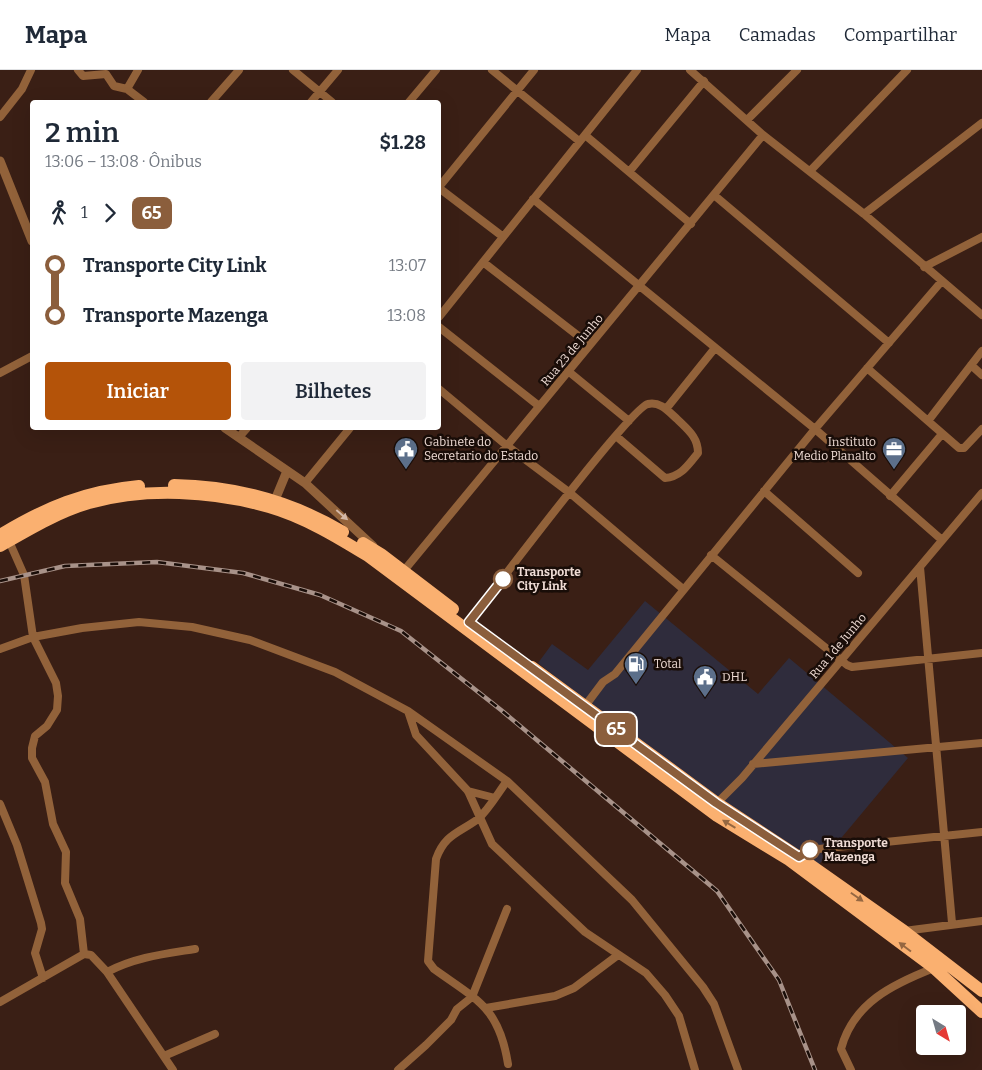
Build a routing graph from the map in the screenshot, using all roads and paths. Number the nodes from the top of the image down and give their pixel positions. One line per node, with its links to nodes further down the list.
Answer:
1 (31, 70): 23 (street)
2 (78, 70): 15 (street)
3 (138, 70): 15 (street)
4 (239, 70): 19 (street)
5 (293, 70): 17 (street)
6 (338, 70): 17 (street)
7 (436, 70): 22 (street)
8 (492, 70): 16 (street)
9 (534, 70): 16 (street)
10 (637, 70): 26 (street)
11 (797, 70): 24 (street)
12 (908, 70): 30 (street)
13 (694, 71): 14 (street)
14 (704, 81): 24 (street); 31 (street)
15 (127, 88): 18 (street)
16 (517, 90): 28 (street); 32 (street)
17 (319, 92): 20 (street); 21 (street)
18 (142, 100)
19 (213, 100)
20 (313, 100)
21 (329, 100)
22 (411, 100)
23 (0, 117)
24 (747, 120): 27 (street)
25 (982, 123): 36 (street)
26 (585, 135): 28 (street); 31 (street)
27 (764, 135): 30 (street); 34 (street, Rua 23 de Junho)
28 (579, 142): 35 (street)
29 (0, 162): 38 (street)
30 (811, 170): 36 (street)
31 (629, 172): 37 (street)
32 (441, 185)
33 (441, 189): 39 (street)
34 (714, 195): 37 (street, Rua 23 de Junho); 48 (street)
35 (533, 198): 39 (street); 44 (street)
36 (864, 214): 42 (street)
37 (691, 224): 44 (street, Rua 23 de Junho)
38 (30, 236)
39 (502, 236): 41 (street)
40 (982, 237): 42 (street)
41 (483, 262): 45 (street); 49 (street)
42 (924, 267): 43 (street)
43 (941, 282): 46 (street); 48 (street)
44 (639, 287): 49 (street, Rua 23 de Junho); 50 (street)
45 (441, 314)
46 (982, 315)
47 (441, 329): 59 (street)
48 (889, 343): 54 (street)
49 (590, 345): 55 (street, Rua 23 de Junho)
50 (715, 348): 60 (street); 63 (street)
51 (982, 351): 53 (street)
52 (30, 357): 56 (street)
53 (971, 365): 57 (street); 62 (street)
54 (867, 368): 62 (street); 63 (street)
55 (568, 371): 59 (street, Rua 23 de Junho); 61 (street)
56 (0, 373)
57 (982, 375)
58 (441, 391): 71 (street)
59 (539, 406): 71 (street, Rua 23 de Junho)
60 (666, 409): 61 (street); 69 (street)
61 (629, 421): 69 (street)
62 (928, 421): 68 (street)
63 (815, 429): 74 (street); 77 (street)
64 (982, 429): 68 (street)
65 (229, 430): 70 (street)
66 (245, 430): 70 (street)
67 (348, 430): 73 (street)
68 (942, 434): 77 (street)
69 (616, 436): 75 (street)
70 (239, 437): 72 (street)
71 (506, 445): 75 (street); 85 (street, Rua 23 de Junho)
72 (287, 471): 73 (street); 78 (street)
73 (305, 483): 81 (street, one-way to 81)
74 (764, 491): 82 (street); 84 (street)
75 (570, 493): 86 (street); 87 (street)
76 (982, 493): 80 (street, Rua 1 de Junho)
77 (890, 496): 80 (street)
78 (275, 500): 79 (highway); 81 (highway)
79 (3, 540): 85 (highway); 88 (street)
80 (942, 540): 83 (street, Rua 1 de Junho)
81 (381, 554): 85 (highway)
82 (711, 555): 86 (street); 92 (street)
83 (920, 567): 91 (street); 92 (street, Rua 1 de Junho)
84 (858, 572)
85 (400, 575): 87 (highway); 102 (highway)
86 (683, 589): 93 (street)
87 (469, 622): 93 (highway)
88 (33, 637): 89 (street); 94 (street); 112 (street)
89 (0, 649)
90 (982, 654): 91 (street)
91 (928, 658): 92 (street); 96 (street)
92 (841, 660): 97 (street, Rua 1 de Junho)
93 (585, 706): 102 (highway)
94 (408, 711): 98 (street); 99 (street)
95 (982, 743): 96 (street)
96 (937, 747): 97 (street); 105 (street)
97 (753, 764): 102 (street, Rua 1 de Junho)
98 (507, 781): 100 (street); 128 (street)
99 (468, 791): 100 (street); 103 (street)
100 (495, 798): 103 (street)
101 (0, 804): 116 (street)
102 (712, 806): 106 (highway); 114 (highway, one-way to 102)
103 (479, 818): 113 (street); 118 (street)
104 (982, 832): 105 (street)
105 (945, 836): 106 (street); 109 (street)
106 (799, 857): 110 (highway, one-way to 110)
107 (507, 909): 118 (street)
108 (982, 921): 109 (street)
109 (952, 923): 110 (street)
110 (904, 931): 117 (highway)
111 (195, 949): 115 (street)
112 (84, 954): 115 (street); 116 (street)
113 (618, 955): 120 (street); 127 (street)
114 (934, 968): 121 (highway); 129 (street)
115 (108, 972): 123 (street)
116 (43, 978): 119 (street)
117 (982, 992)
118 (472, 997): 120 (street); 126 (street)
119 (0, 1002)
120 (486, 1008): 124 (street)
121 (982, 1012)
122 (215, 1034): 123 (street)
123 (164, 1056): 125 (street)
124 (508, 1064)
125 (172, 1070)
126 (398, 1070)
127 (695, 1070)
128 (738, 1070)
129 (851, 1070)

